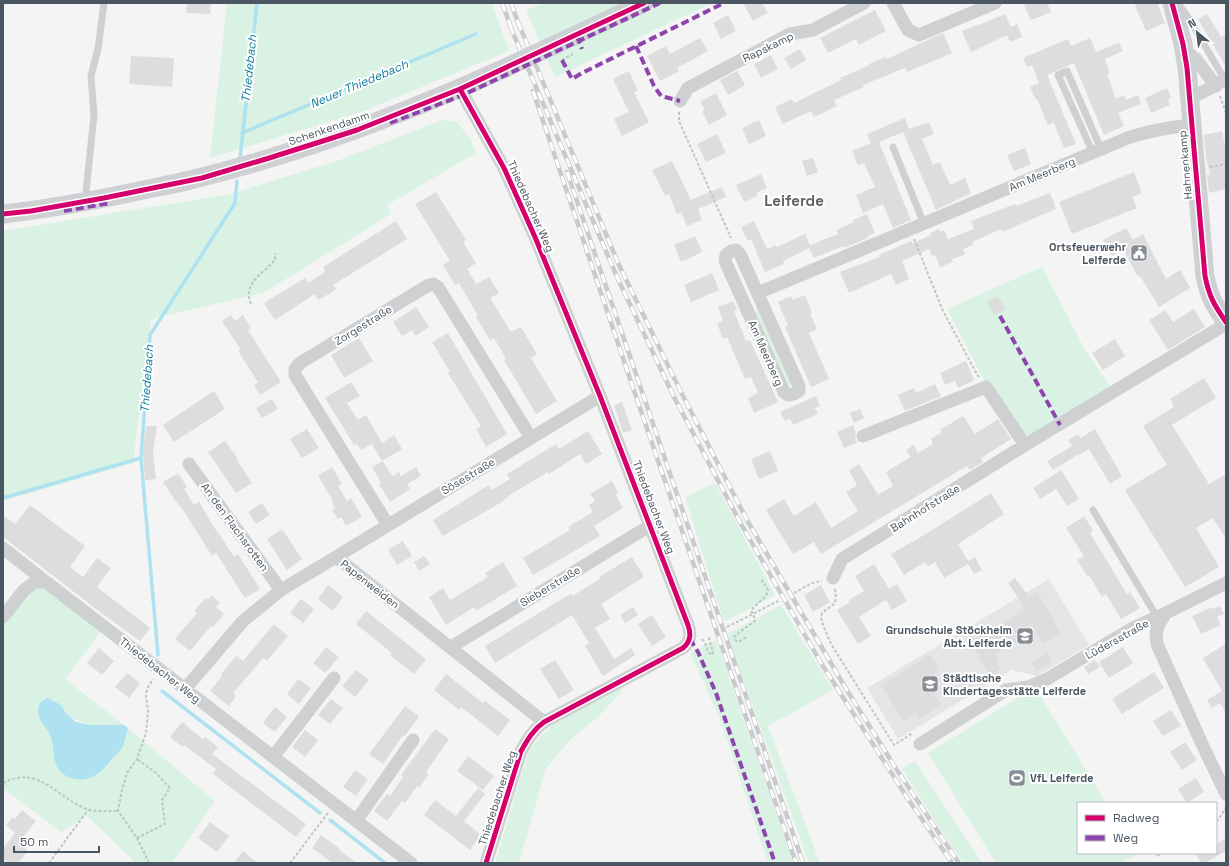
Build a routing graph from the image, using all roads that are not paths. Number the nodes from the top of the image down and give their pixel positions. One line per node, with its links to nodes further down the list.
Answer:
1 (104, 3): 16 (lane)
2 (644, 3): 10 (street, Schenkendamm, bridge)
3 (864, 3): 12 (street, Rapskamp)
4 (893, 3): 5 (street)
5 (995, 3)
6 (1172, 3): 8 (street, Hahnenkamp)
7 (1177, 3): 9 (lane)
8 (1184, 50): 9 (street); 11 (street, Hahnenkamp)
9 (1222, 82): 11 (street)
10 (460, 88): 16 (street, Schenkendamm); 21 (street, Thiedebacher Weg)
11 (1190, 98): 13 (street, Hahnenkamp)
12 (680, 101)
13 (1192, 125): 15 (street, Am Meerberg); 20 (street, Hahnenkamp)
14 (893, 147): 18 (lane)
15 (1097, 151): 15 (lane); 18 (street, Am Meerberg)
16 (85, 202): 17 (street, Schenkendamm)
17 (3, 214)
18 (924, 224): 19 (street, Am Meerberg)
19 (758, 293): 19 (street, Am Meerberg)
20 (1226, 323): 24 (street, Bahnhofstraße)
21 (600, 396): 23 (street, Sösestraße); 28 (street, Thiedebacher Weg)
22 (863, 436): 24 (street)
23 (531, 438): 27 (street, Sösestraße); 27 (street, Zorgestraße)
24 (1025, 445): 31 (street, Bahnhofstraße)
25 (189, 464): 34 (street, An den Flachsrotten)
26 (1093, 510): 35 (lane)
27 (388, 525): 30 (street, Sösestraße)
28 (650, 525): 37 (street, Sieberstraße); 40 (street, Thiedebacher Weg)
29 (3, 548): 32 (street, Thiedebacher Weg)
30 (336, 557): 34 (street, Papenweiden); 37 (street, Papenweiden)
31 (833, 578)
32 (46, 582): 36 (street); 39 (street, Thiedebacher Weg)
33 (1226, 583): 35 (street, Lüdersstraße)
34 (281, 590): 39 (street, Papenweiden)
35 (1162, 615): 42 (street, Lüdersstraße); 44 (street, Lüdersstraße)
36 (3, 617)
37 (450, 647): 40 (street, Papenweiden)
38 (334, 678): 43 (street)
39 (185, 689): 43 (street, Thiedebacher Weg)
40 (544, 722): 47 (street, Thiedebacher Weg)
41 (413, 740): 45 (street)
42 (920, 744)
43 (273, 757): 45 (street, Thiedebacher Weg)
44 (1226, 794)
45 (356, 821): 46 (street, Thiedebacher Weg)
46 (411, 863)
47 (486, 863)

